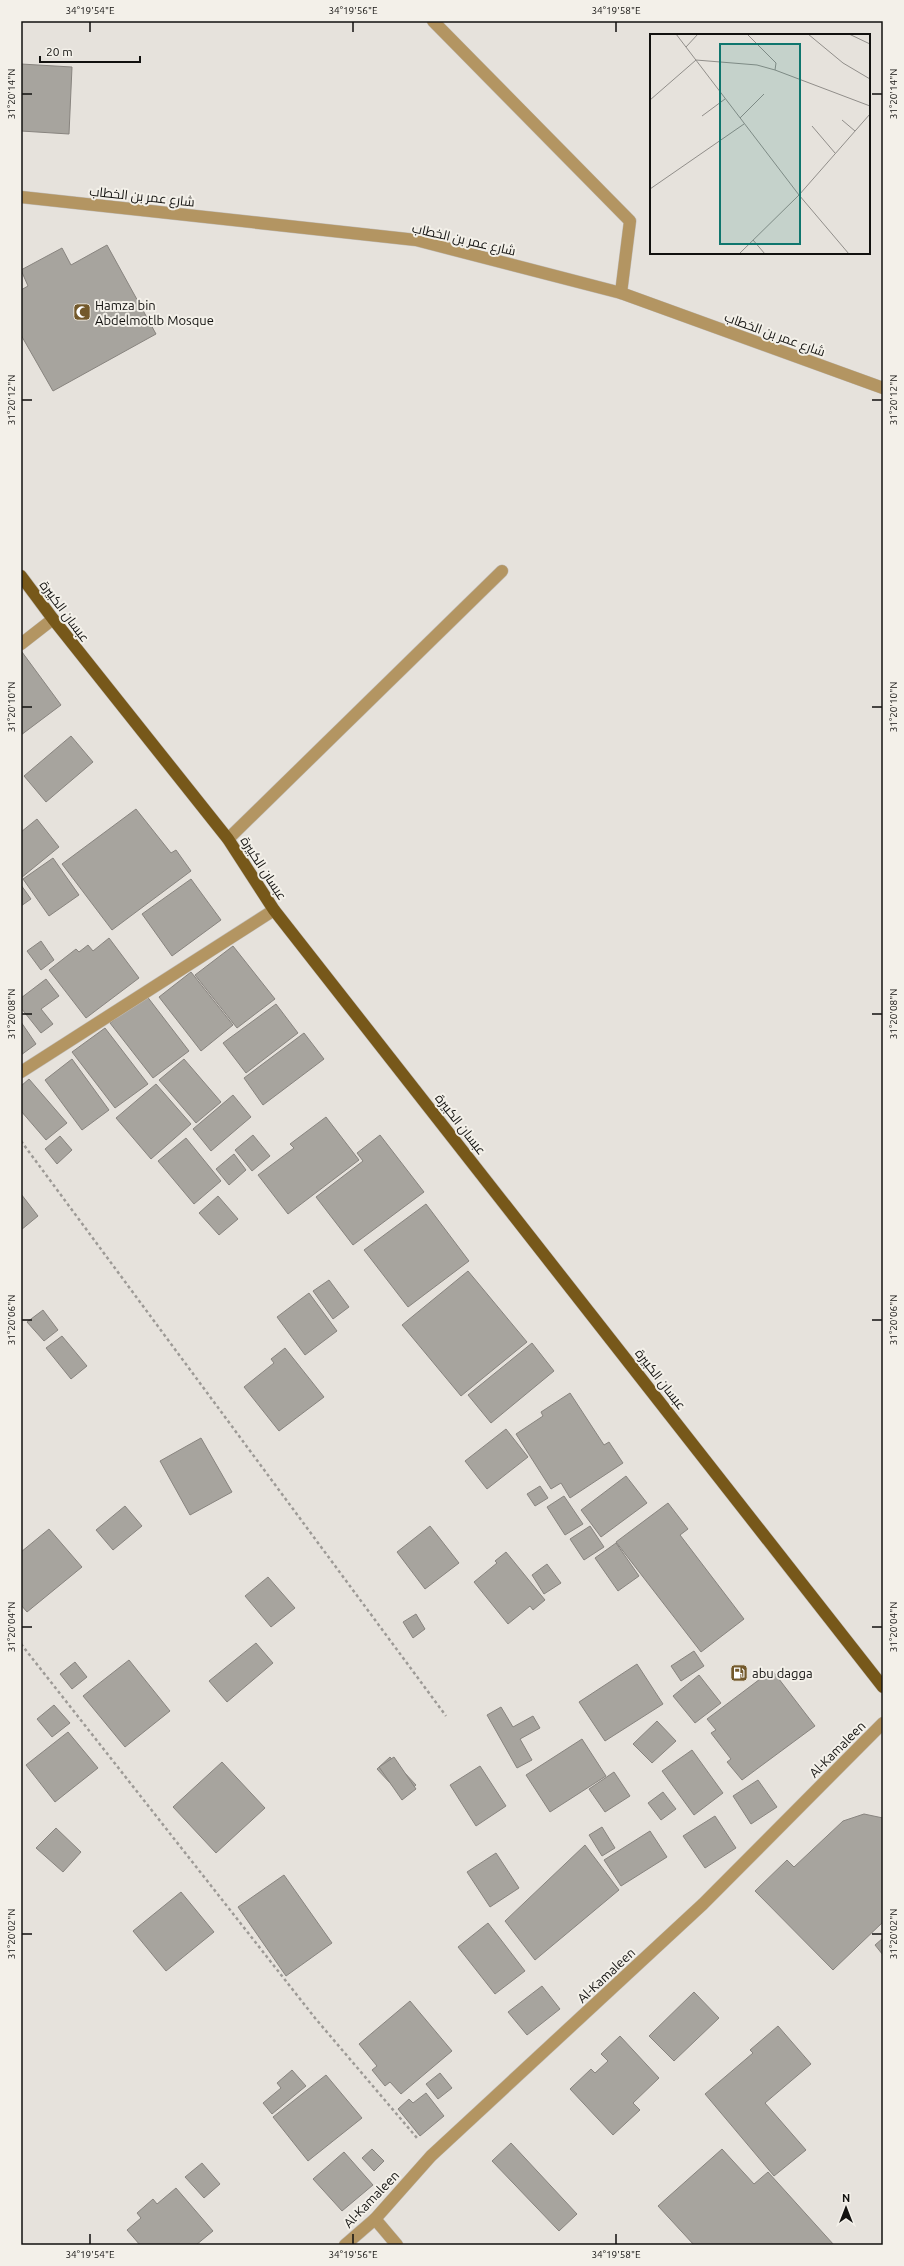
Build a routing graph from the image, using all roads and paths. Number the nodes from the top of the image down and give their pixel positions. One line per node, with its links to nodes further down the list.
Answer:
1 (434, 21): 3 (street)
2 (21, 198): 3 (street, شارع عمر بن الخطاب)
3 (621, 293): 4 (street, شارع عمر بن الخطاب)
4 (883, 388)
5 (502, 571): 9 (street)
6 (21, 576): 7 (main road, عبسان الكبيرة)
7 (53, 619): 8 (street); 9 (main road, عبسان الكبيرة)
8 (21, 644)
9 (228, 838): 10 (main road, عبسان الكبيرة)
10 (274, 910): 11 (street); 14 (main road, عبسان الكبيرة)
11 (21, 1072)
12 (21, 1140): 15 (path)
13 (21, 1644): 17 (path)
14 (883, 1687)
15 (446, 1716)
16 (883, 1723): 17 (street, Al-Kamaleen)
17 (431, 2156): 18 (street, Al-Kamaleen)
18 (375, 2219): 19 (street, Al-Kamaleen); 20 (street)
19 (345, 2245)
20 (397, 2245)

